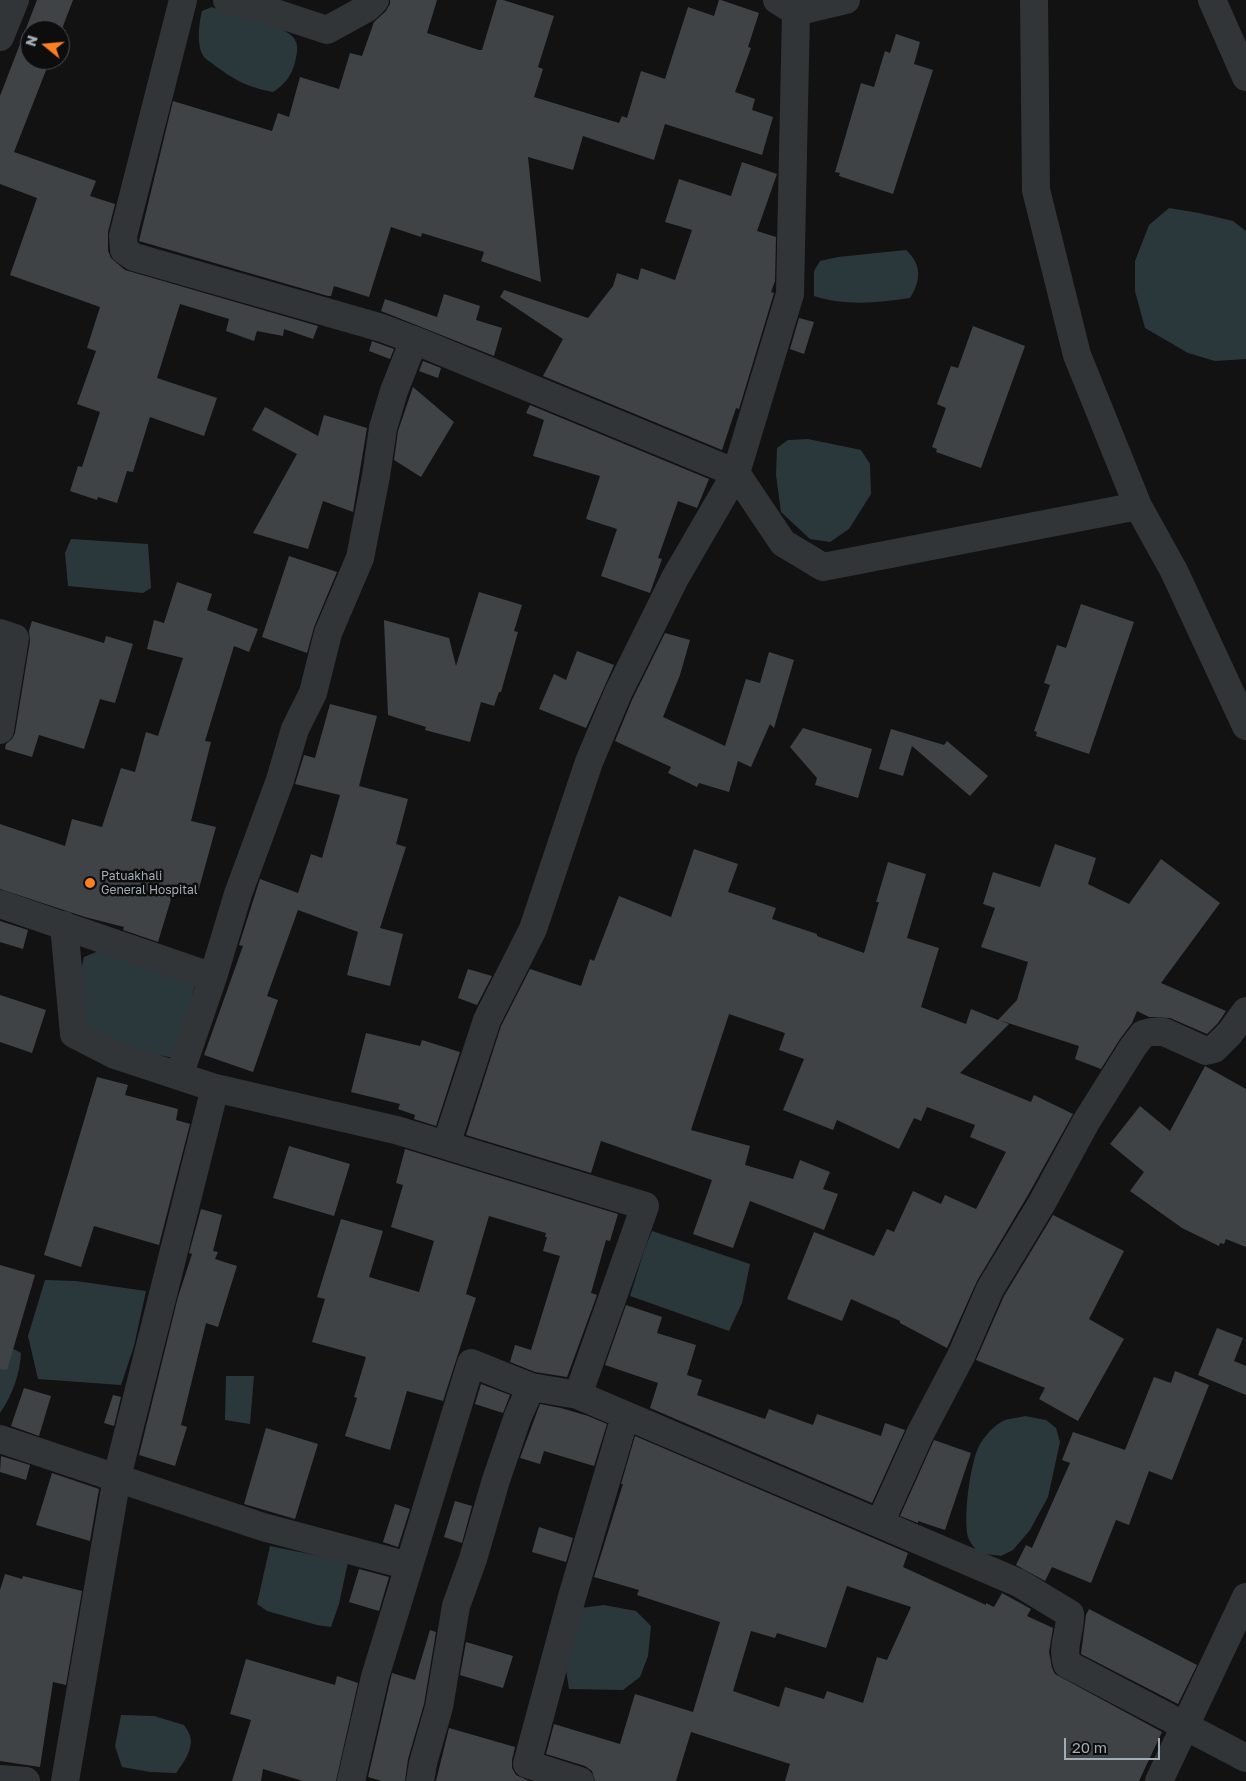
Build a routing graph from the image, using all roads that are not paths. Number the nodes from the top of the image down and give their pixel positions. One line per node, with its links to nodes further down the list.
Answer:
1 (15, 0): 9 (street)
2 (183, 0): 11 (street)
3 (227, 0): 4 (street)
4 (375, 0)
5 (846, 0): 8 (street)
6 (1034, 0): 13 (street)
7 (1212, 0): 10 (street)
8 (786, 6): 12 (street)
9 (0, 37)
10 (1246, 77)
11 (414, 340): 12 (street); 19 (street)
12 (736, 473): 13 (street); 23 (street)
13 (1138, 506): 15 (street)
14 (0, 633): 16 (street)
15 (1246, 726)
16 (0, 730)
17 (0, 904): 18 (street)
18 (64, 925): 19 (street); 21 (street)
19 (213, 977): 21 (street)
20 (1246, 1011): 29 (street)
21 (179, 1076): 22 (street)
22 (214, 1088): 23 (street); 28 (street)
23 (446, 1145): 25 (street)
24 (531, 1387): 25 (street); 30 (street); 39 (street)
25 (578, 1395): 29 (street)
26 (621, 1430): 34 (street)
27 (0, 1439): 28 (street)
28 (117, 1477): 30 (street); 37 (street)
29 (880, 1523): 32 (street)
30 (409, 1566): 38 (street)
31 (1246, 1597): 32 (street)
32 (1185, 1726): 33 (street); 41 (street)
33 (1246, 1758)
34 (524, 1773): 40 (street)
35 (0, 1778): 36 (street)
36 (26, 1781)
37 (65, 1781)
38 (351, 1781)
39 (420, 1781)
40 (580, 1781)
41 (1159, 1781)

